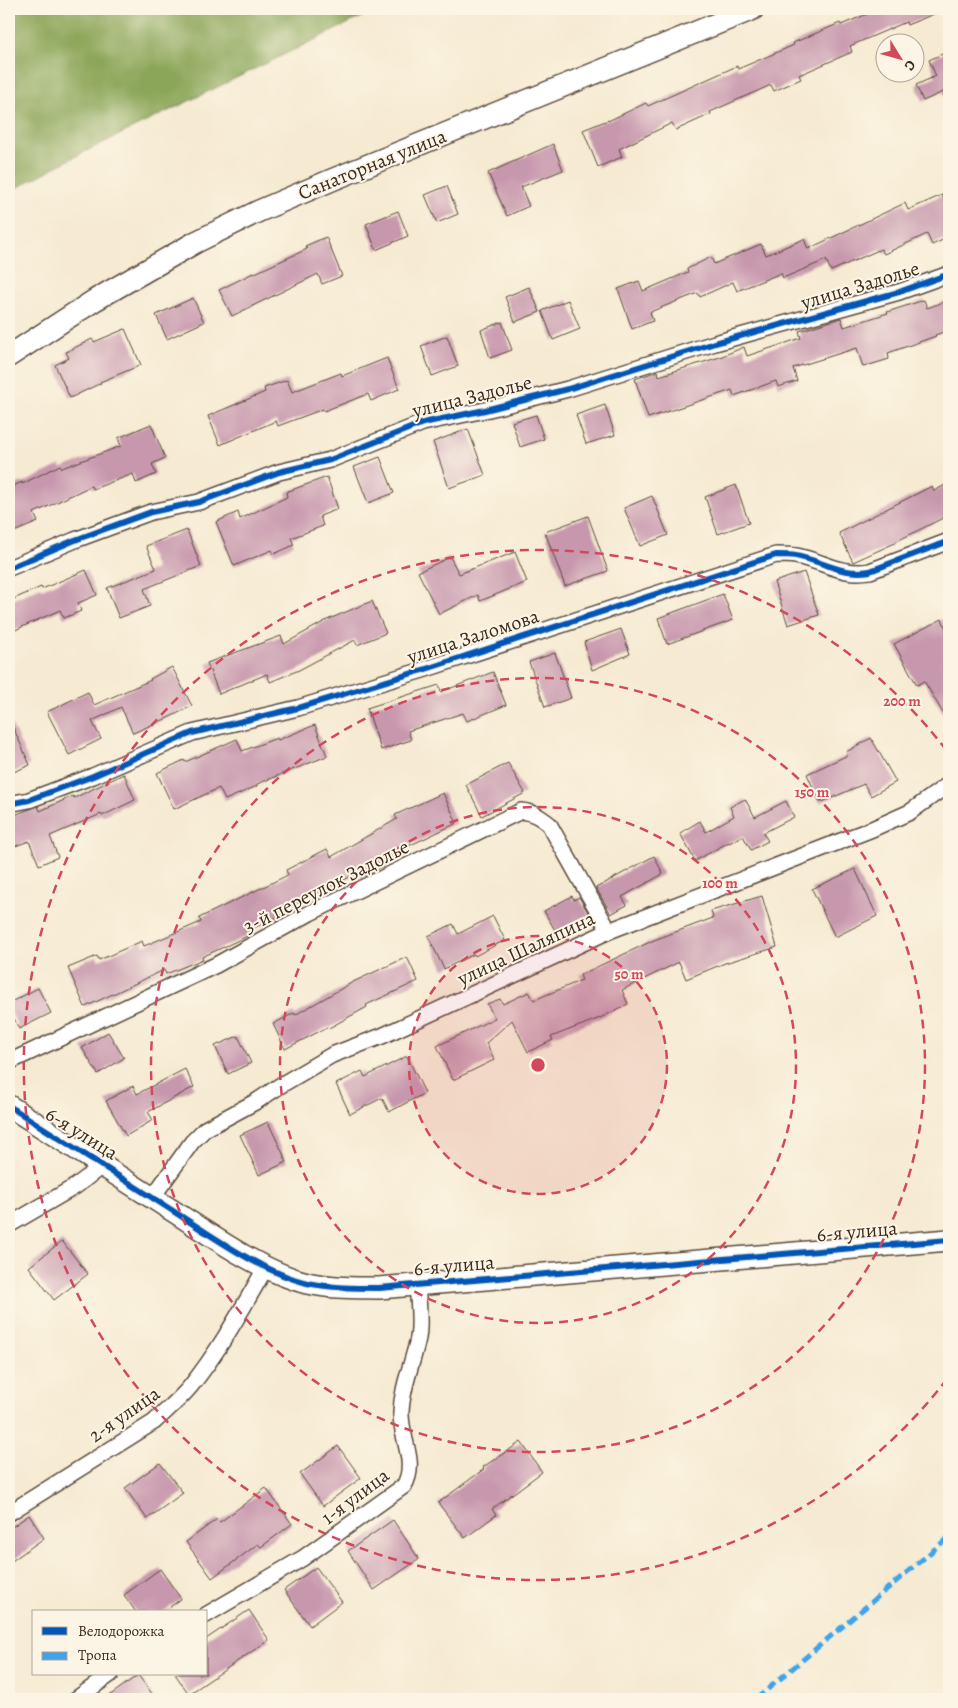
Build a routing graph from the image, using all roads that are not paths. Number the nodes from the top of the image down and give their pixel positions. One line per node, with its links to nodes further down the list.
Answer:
1 (753, 9): 3 (street, Санаторная улица)
2 (949, 274): 5 (street, улица Задолье)
3 (9, 356)
4 (949, 541): 7 (street, улица Заломова)
5 (9, 568)
6 (949, 784): 8 (street, улица Шаляпина)
7 (9, 804)
8 (609, 931): 9 (street, 3-й переулок Задолье); 12 (street, улица Шаляпина)
9 (9, 1062)
10 (9, 1106): 11 (street, 6-я улица)
11 (103, 1165): 12 (street, 6-я улица); 13 (street)
12 (152, 1198): 15 (street, 6-я улица)
13 (9, 1225)
14 (949, 1240): 16 (street, 6-я улица)
15 (266, 1267): 16 (street, 6-я улица); 17 (street, 2-я улица)
16 (417, 1284): 18 (street, 1-я улица)
17 (9, 1513)
18 (208, 1614)
19 (108, 1676): 20 (street)
20 (76, 1699)

